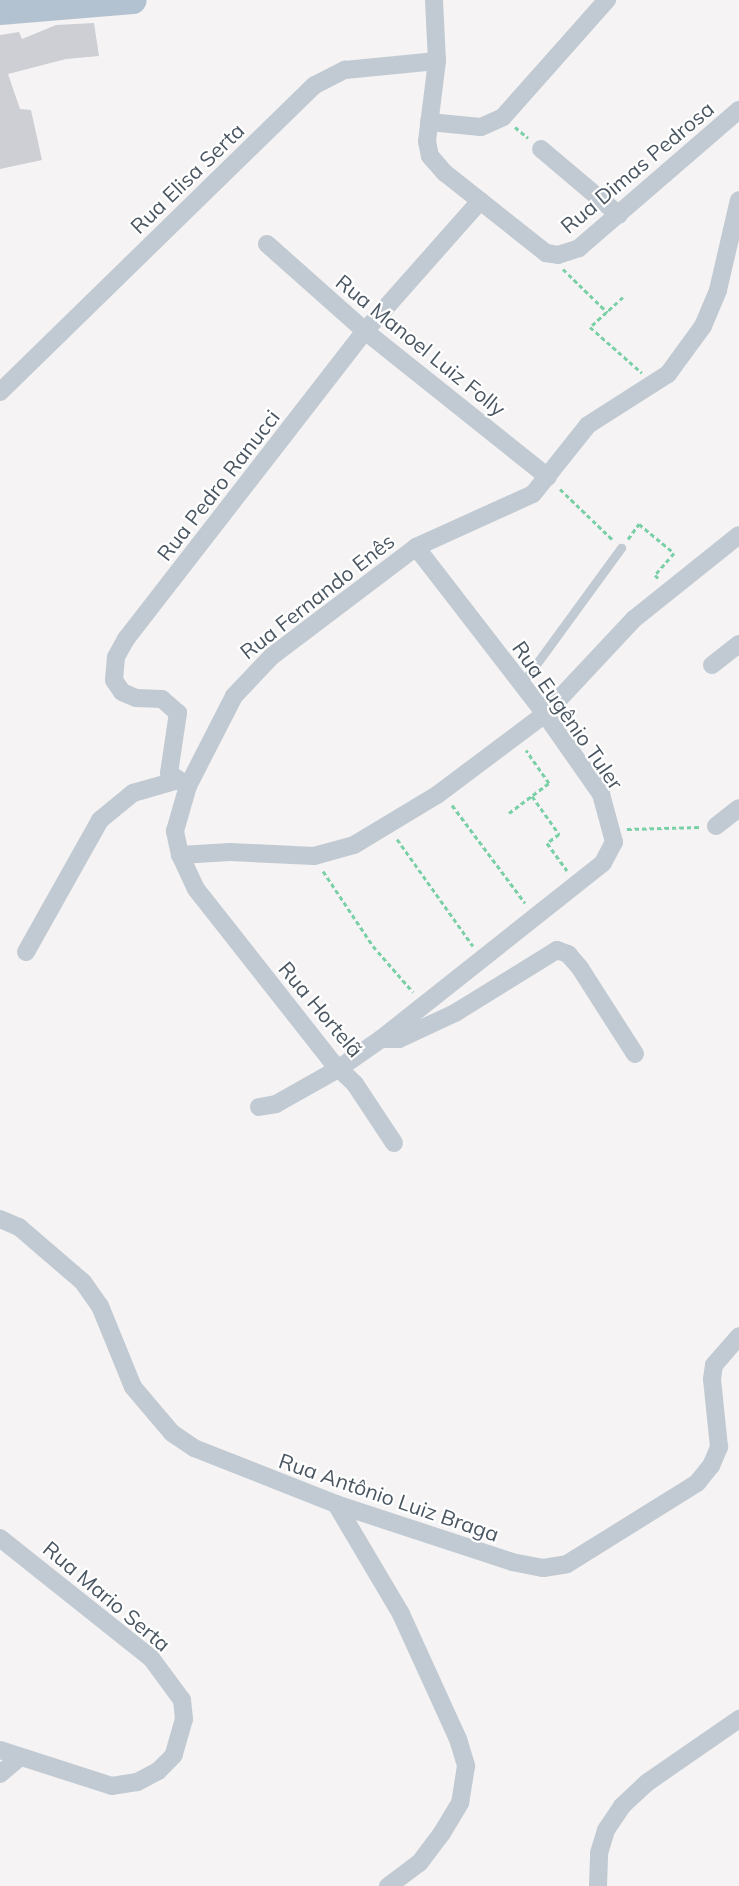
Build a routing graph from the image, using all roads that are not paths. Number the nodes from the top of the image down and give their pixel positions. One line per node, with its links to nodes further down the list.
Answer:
1 (133, 0): 4 (main road)
2 (435, 0): 5 (street, Rua Dimas Pedrosa)
3 (607, 0): 7 (street)
4 (0, 10)
5 (437, 61): 7 (street, Rua Dimas Pedrosa); 14 (street, Rua Elisa Serta)
6 (739, 110): 11 (street, Rua Dimas Pedrosa)
7 (429, 122): 10 (street, Rua Dimas Pedrosa)
8 (541, 149): 11 (street)
9 (739, 200): 15 (street, Rua Fernando Enês)
10 (480, 201): 11 (street, Rua Dimas Pedrosa); 13 (street, Rua Pedro Ranucci)
11 (619, 215)
12 (267, 244): 13 (street, Rua Manoel Luiz Folly)
13 (365, 331): 15 (street, Rua Manoel Luiz Folly); 23 (street, Rua Pedro Ranucci)
14 (0, 392)
15 (548, 477): 17 (street, Rua Fernando Enês)
16 (739, 535): 22 (street)
17 (416, 548): 21 (street, Rua Eugênio Tuler); 23 (street, Rua Fernando Enês)
18 (621, 548): 21 (lane)
19 (739, 644): 20 (street)
20 (712, 664)
21 (521, 685): 22 (street, Rua Eugênio Tuler)
22 (545, 714): 26 (street); 29 (street, Rua Eugênio Tuler)
23 (182, 784): 26 (street, Rua Fernando Enês); 28 (street)
24 (739, 808): 25 (street)
25 (716, 826)
26 (180, 855): 27 (street, Rua Fernando Enês)
27 (209, 906): 31 (street, Rua Hortelã)
28 (26, 952)
29 (381, 1039): 30 (street); 31 (street)
30 (635, 1054)
31 (338, 1069): 32 (street); 33 (street, Rua Hortelã)
32 (259, 1107)
33 (394, 1143)
34 (0, 1219): 36 (street, Rua Antônio Luiz Braga)
35 (739, 1336): 36 (street, Rua Antônio Luiz Braga)
36 (336, 1504): 42 (street)
37 (0, 1538): 40 (street, Rua Mario Serta)
38 (739, 1719): 43 (street)
39 (0, 1750): 40 (street, Rua Mario Serta)
40 (19, 1758): 41 (street)
41 (0, 1774)
42 (394, 1884)
43 (598, 1886)

